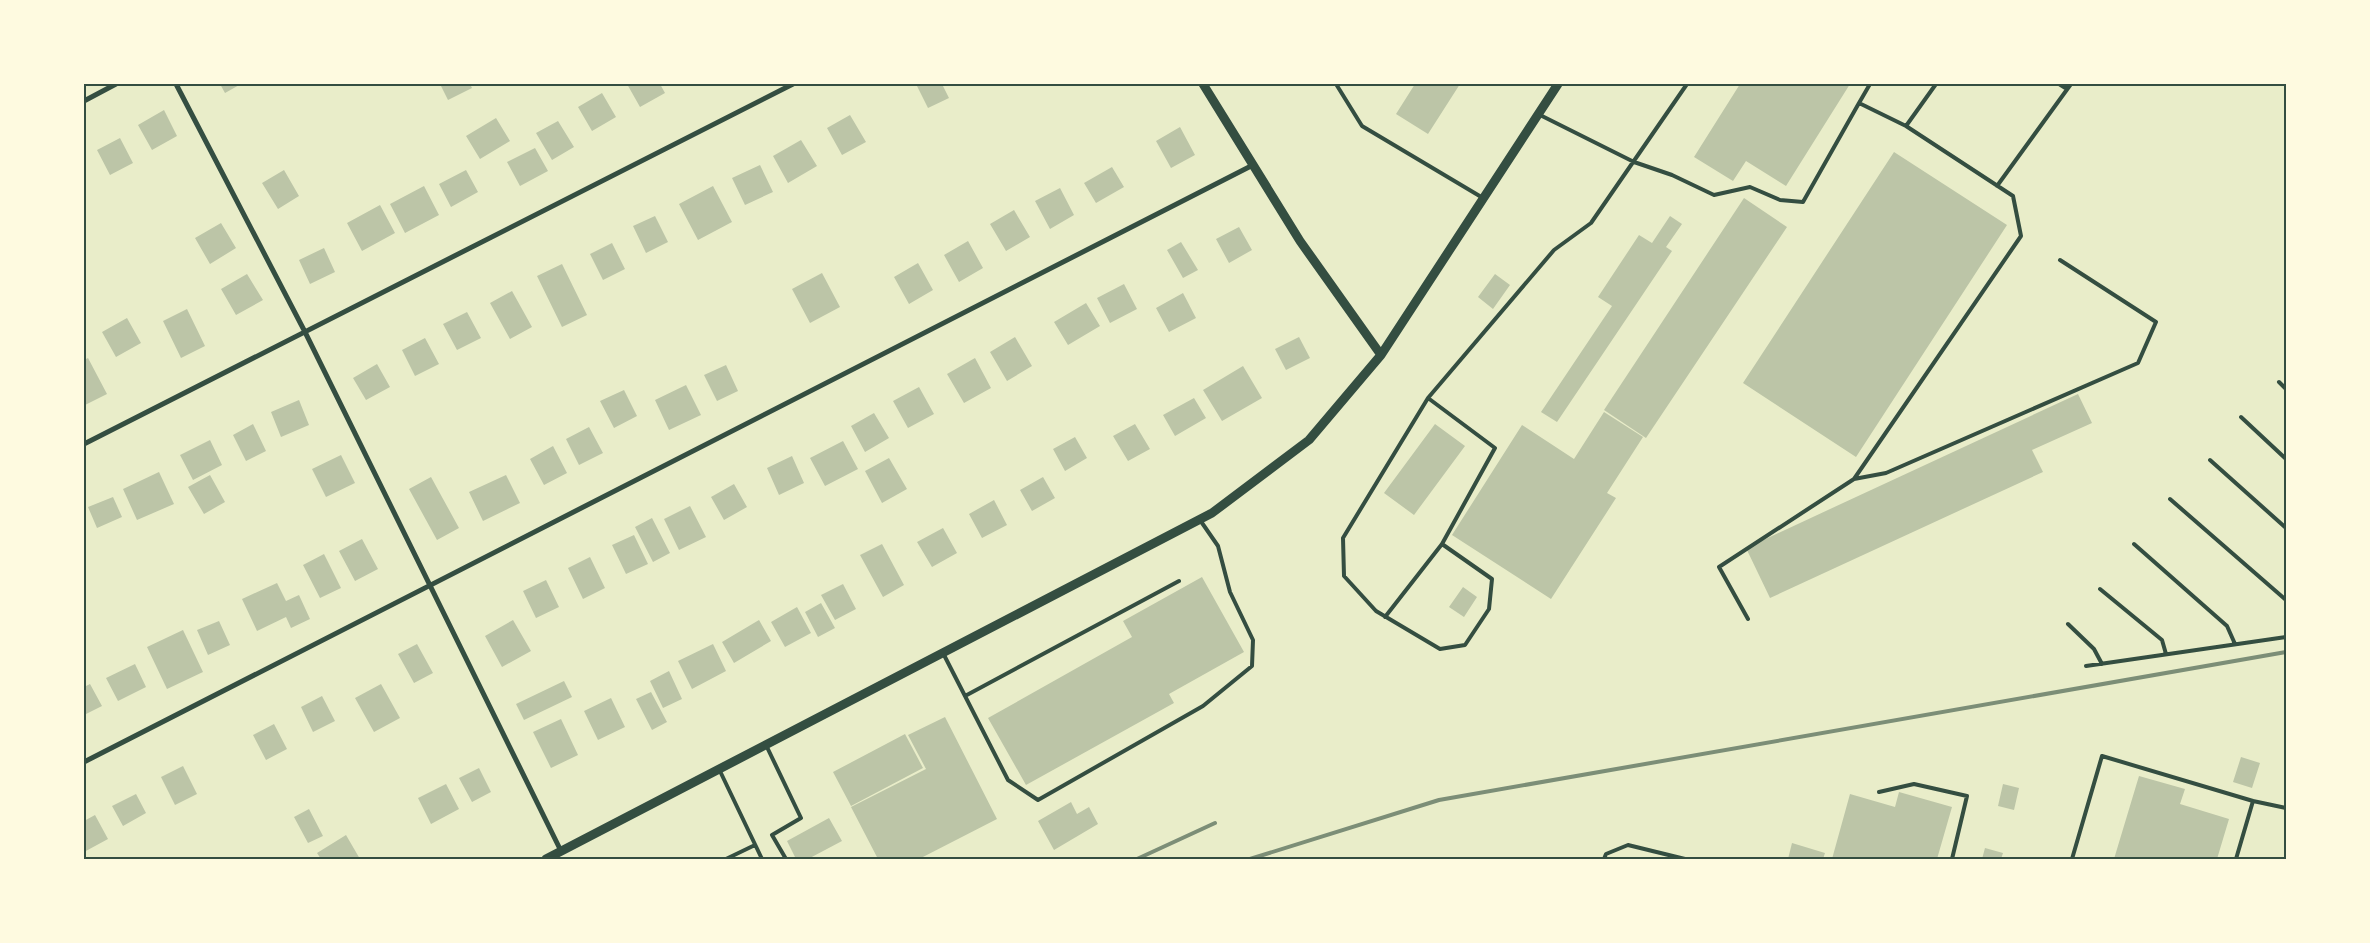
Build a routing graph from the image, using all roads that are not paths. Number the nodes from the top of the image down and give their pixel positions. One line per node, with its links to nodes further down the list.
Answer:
1 (116, 84): 13 (street)
2 (176, 84): 22 (street)
3 (793, 84): 22 (street)
4 (1203, 84): 18 (street)
5 (1336, 84): 20 (lane)
6 (1558, 84): 15 (street)
7 (1687, 84): 17 (lane)
8 (1870, 84): 14 (lane)
9 (1936, 84): 16 (lane)
10 (2059, 84): 12 (lane)
11 (2071, 84): 12 (lane)
12 (2068, 89): 19 (lane)
13 (84, 101)
14 (1859, 103): 16 (lane); 17 (lane)
15 (1538, 114): 17 (lane); 20 (street)
16 (1906, 126): 19 (lane)
17 (1634, 162): 26 (lane)
18 (1253, 165): 23 (street); 38 (street)
19 (1997, 186): 31 (lane)
20 (1483, 198): 23 (street)
21 (2060, 260): 31 (lane)
22 (305, 332): 28 (street); 38 (street)
23 (1381, 355): 33 (street)
24 (2279, 382): 25 (lane)
25 (2286, 389)
26 (1428, 398): 35 (lane); 41 (lane)
27 (2241, 417): 29 (lane)
28 (84, 444)
29 (2286, 459)
30 (2210, 460): 34 (lane)
31 (1854, 479): 42 (lane)
32 (2170, 499): 40 (lane)
33 (1200, 519): 46 (street); 50 (lane)
34 (2286, 528)
35 (1442, 544): 41 (lane); 41 (lane)
36 (2134, 544): 45 (lane)
37 (1180, 581): 50 (lane)
38 (430, 585): 52 (street); 58 (street)
39 (2100, 589): 47 (lane)
40 (2286, 600)
41 (1385, 617)
42 (1748, 619)
43 (2068, 624): 48 (lane)
44 (2286, 637): 45 (lane)
45 (2235, 644): 47 (lane)
46 (943, 653): 50 (lane); 51 (street)
47 (2166, 654): 48 (lane)
48 (2102, 664): 49 (lane)
49 (2086, 666)
50 (965, 696)
51 (766, 745): 53 (street); 62 (lane)
52 (84, 762)
53 (719, 769): 57 (lane); 58 (street)
54 (1879, 792): 65 (lane)
55 (2253, 801): 56 (lane); 66 (lane); 67 (lane)
56 (2286, 808)
57 (755, 845): 60 (lane); 61 (lane)
58 (561, 851): 59 (street)
59 (546, 859)
60 (726, 859)
61 (762, 859)
62 (786, 859)
63 (1604, 859): 64 (lane)
64 (1684, 859)
65 (1952, 859)
66 (2072, 859)
67 (2236, 859)

